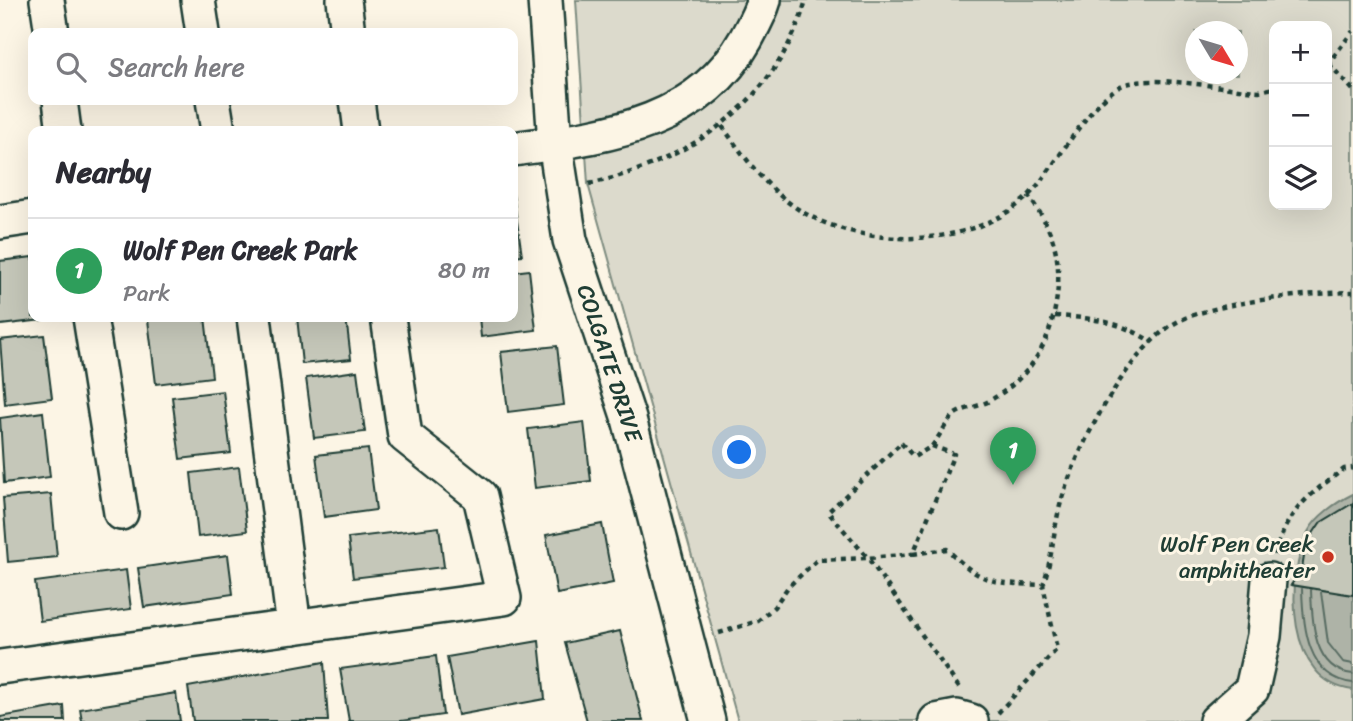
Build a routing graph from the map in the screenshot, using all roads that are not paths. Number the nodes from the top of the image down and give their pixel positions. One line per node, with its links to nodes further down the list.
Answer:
1 (47, 0): 6 (street)
2 (198, 0): 7 (street)
3 (344, 0): 8 (street)
4 (545, 0): 15 (street, COLGATE DRIVE)
5 (764, 0): 15 (street)
6 (51, 28)
7 (202, 28)
8 (347, 28)
9 (61, 105): 12 (street)
10 (214, 105): 13 (street)
11 (358, 105): 14 (street)
12 (63, 126)
13 (217, 126)
14 (360, 126)
15 (555, 143): 16 (street); 27 (street, COLGATE DRIVE)
16 (518, 148)
17 (28, 218): 18 (street)
18 (0, 222)
19 (91, 322): 22 (street)
20 (255, 322): 24 (street)
21 (389, 322): 24 (street)
22 (121, 513)
23 (1269, 580): 29 (street)
24 (294, 627): 25 (street)
25 (0, 667)
26 (969, 710): 28 (street)
27 (708, 721)
28 (936, 721)
29 (1216, 721)

